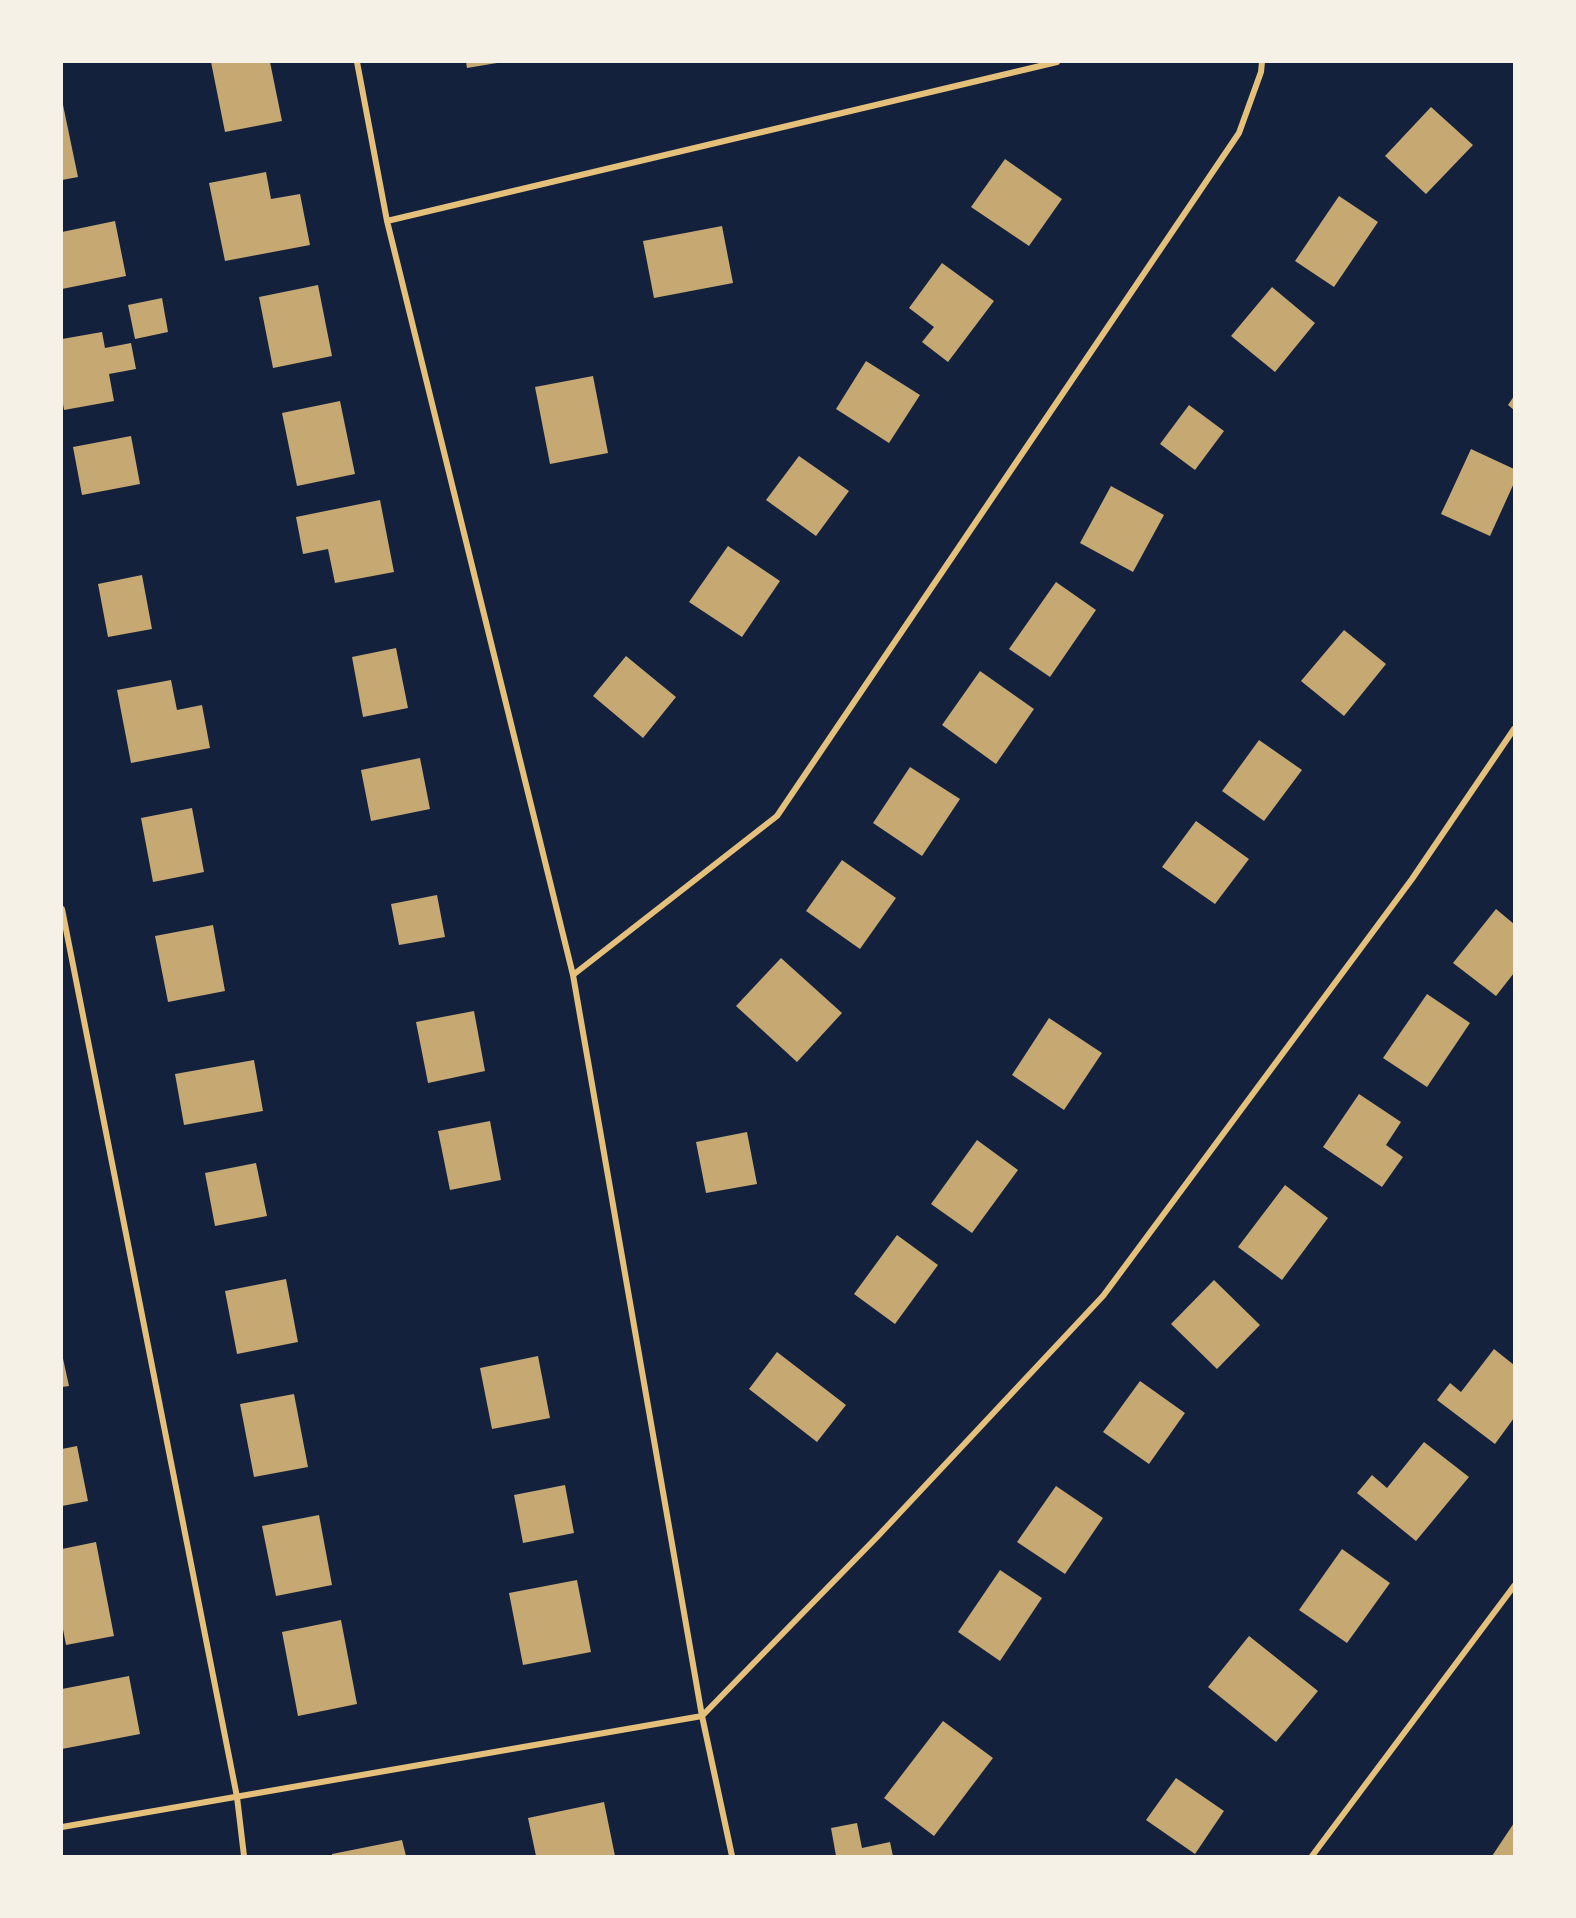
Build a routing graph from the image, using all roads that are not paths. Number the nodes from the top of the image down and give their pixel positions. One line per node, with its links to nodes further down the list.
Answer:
1 (357, 62): 4 (street)
2 (1057, 62): 4 (street)
3 (1262, 62): 7 (street)
4 (387, 221): 7 (street)
5 (1515, 729): 9 (street)
6 (62, 909): 10 (street)
7 (573, 975): 9 (street)
8 (1515, 1586): 14 (street)
9 (702, 1716): 10 (street); 13 (street)
10 (237, 1797): 11 (street); 12 (street)
11 (62, 1827)
12 (244, 1857)
13 (732, 1857)
14 (1311, 1857)

